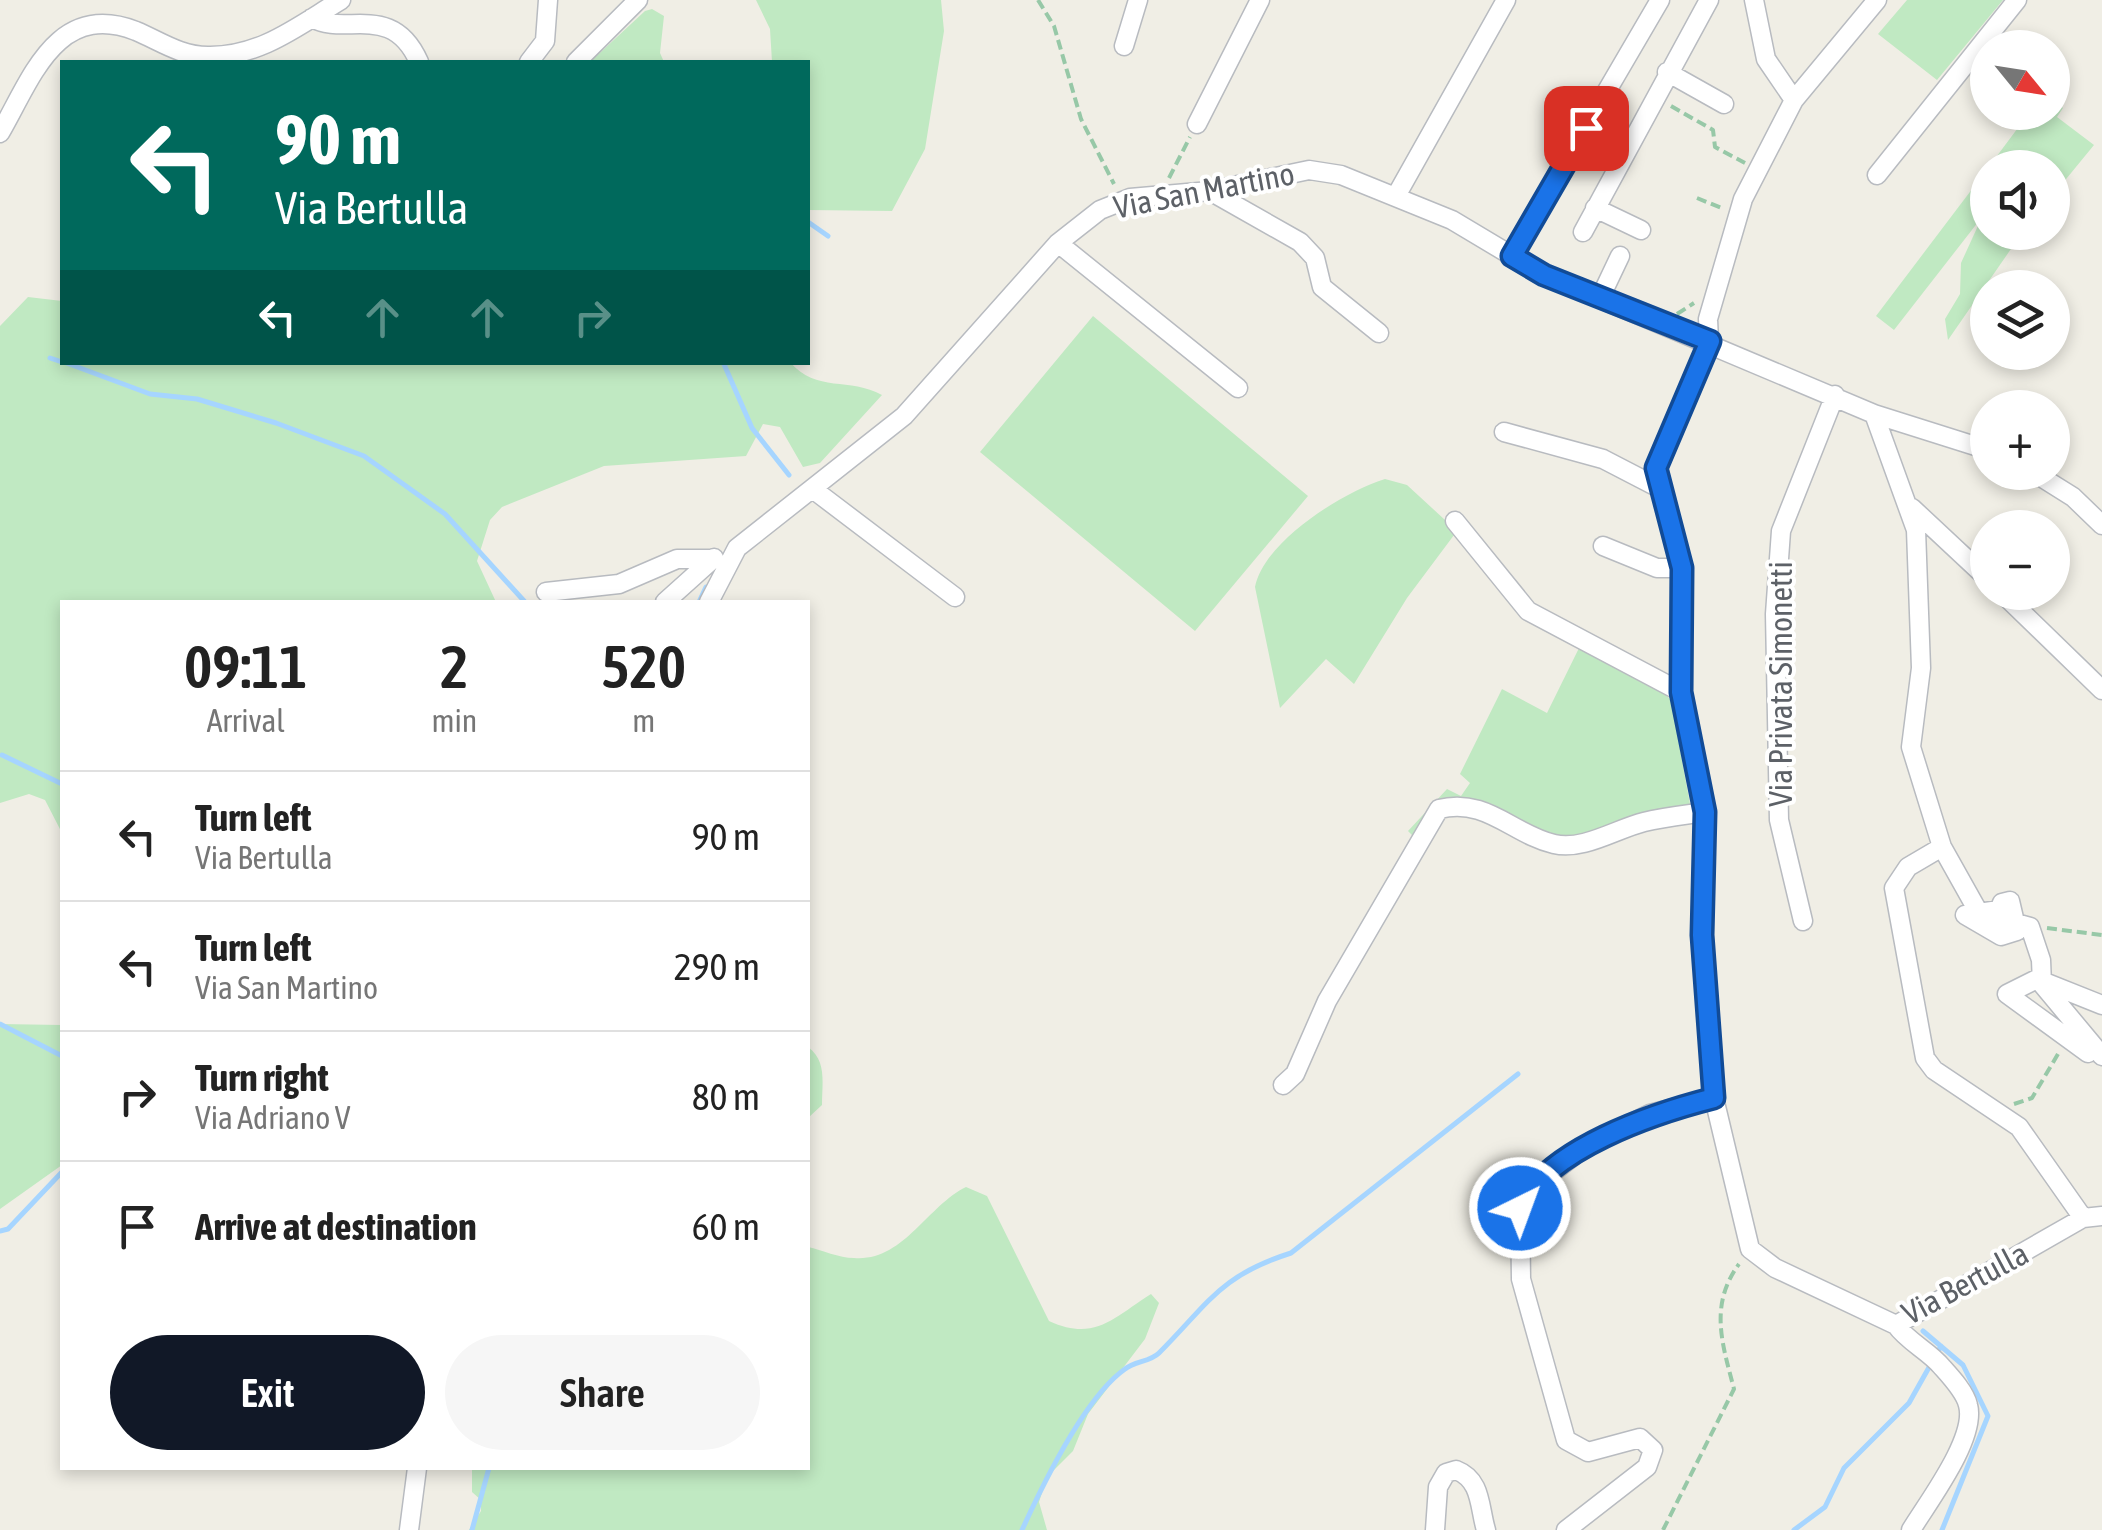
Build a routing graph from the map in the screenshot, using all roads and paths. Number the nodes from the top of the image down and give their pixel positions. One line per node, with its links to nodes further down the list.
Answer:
1 (341, 0): 13 (street)
2 (548, 0): 16 (street)
3 (638, 0): 17 (street)
4 (1038, 0): 30 (path)
5 (1138, 0): 14 (street)
6 (1260, 0): 22 (street)
7 (1506, 0): 28 (street)
8 (1660, 0): 36 (street)
9 (1709, 0): 18 (street)
10 (1754, 0): 20 (street)
11 (1877, 0): 20 (street)
12 (2017, 0): 24 (street)
13 (312, 18): 15 (street); 23 (street)
14 (1124, 46)
15 (418, 60)
16 (531, 60)
17 (578, 60)
18 (1667, 72): 19 (street); 21 (street)
19 (1653, 97): 25 (path); 31 (street)
20 (1794, 100): 42 (street)
21 (1724, 104)
22 (1197, 124): 27 (path)
23 (0, 133)
24 (1877, 175)
25 (1738, 176)
26 (1210, 192): 27 (street, Via San Martino); 28 (street, Via San Martino); 41 (street)
27 (1162, 193): 30 (street, Via San Martino)
28 (1396, 196): 36 (street, Via San Martino)
29 (1697, 198): 32 (path)
30 (1122, 201): 35 (street, Via San Martino)
31 (1595, 208): 33 (street); 34 (street)
32 (1724, 210)
33 (1641, 230)
34 (1582, 232)
35 (1058, 243): 43 (street); 49 (street, Via San Martino)
36 (1512, 256): 38 (street, Via San Martino)
37 (1620, 256): 38 (street)
38 (1602, 296): 42 (street, Via San Martino)
39 (1698, 296): 40 (path)
40 (1664, 312)
41 (1379, 333)
42 (1710, 341): 44 (street, Via San Martino); 48 (street)
43 (1238, 388)
44 (1834, 395): 45 (street, Via San Martino); 68 (street, Via Privata Simonetti)
45 (1874, 414): 47 (street, Via San Martino); 51 (street)
46 (1504, 432): 48 (street)
47 (1970, 444)
48 (1659, 488): 58 (street)
49 (814, 490): 55 (street, Via San Martino); 60 (street)
50 (2061, 490): 53 (street)
51 (1912, 507): 57 (street); 67 (street)
52 (1455, 520): 65 (street)
53 (2102, 526)
54 (1603, 546): 58 (street)
55 (737, 548): 56 (street); 62 (street, Via San Martino)
56 (712, 559): 59 (street); 61 (street)
57 (1970, 563)
58 (1682, 568): 65 (street)
59 (546, 592)
60 (955, 597)
61 (667, 600)
62 (710, 600)
63 (2020, 610): 64 (street)
64 (2102, 690)
65 (1681, 692): 66 (street)
66 (1705, 812): 75 (street); 76 (street)
67 (1942, 847): 69 (street); 77 (street)
68 (1804, 921)
69 (2023, 926): 70 (path); 71 (street)
70 (2102, 935)
71 (2042, 984): 72 (street); 73 (street); 74 (street)
72 (2102, 1006)
73 (2068, 1037): 74 (street); 77 (path)
74 (2102, 1059)
75 (1282, 1085)
76 (1714, 1098): 79 (street); 85 (street)
77 (2000, 1112): 78 (street)
78 (2092, 1217): 80 (street, Via Bertulla)
79 (1750, 1249): 80 (street, Via Bertulla); 86 (path)
80 (1896, 1325): 87 (street)
81 (417, 1470): 82 (street)
82 (409, 1530)
83 (1434, 1530): 84 (street)
84 (1486, 1530)
85 (1566, 1530)
86 (1662, 1530)
87 (1911, 1530)

